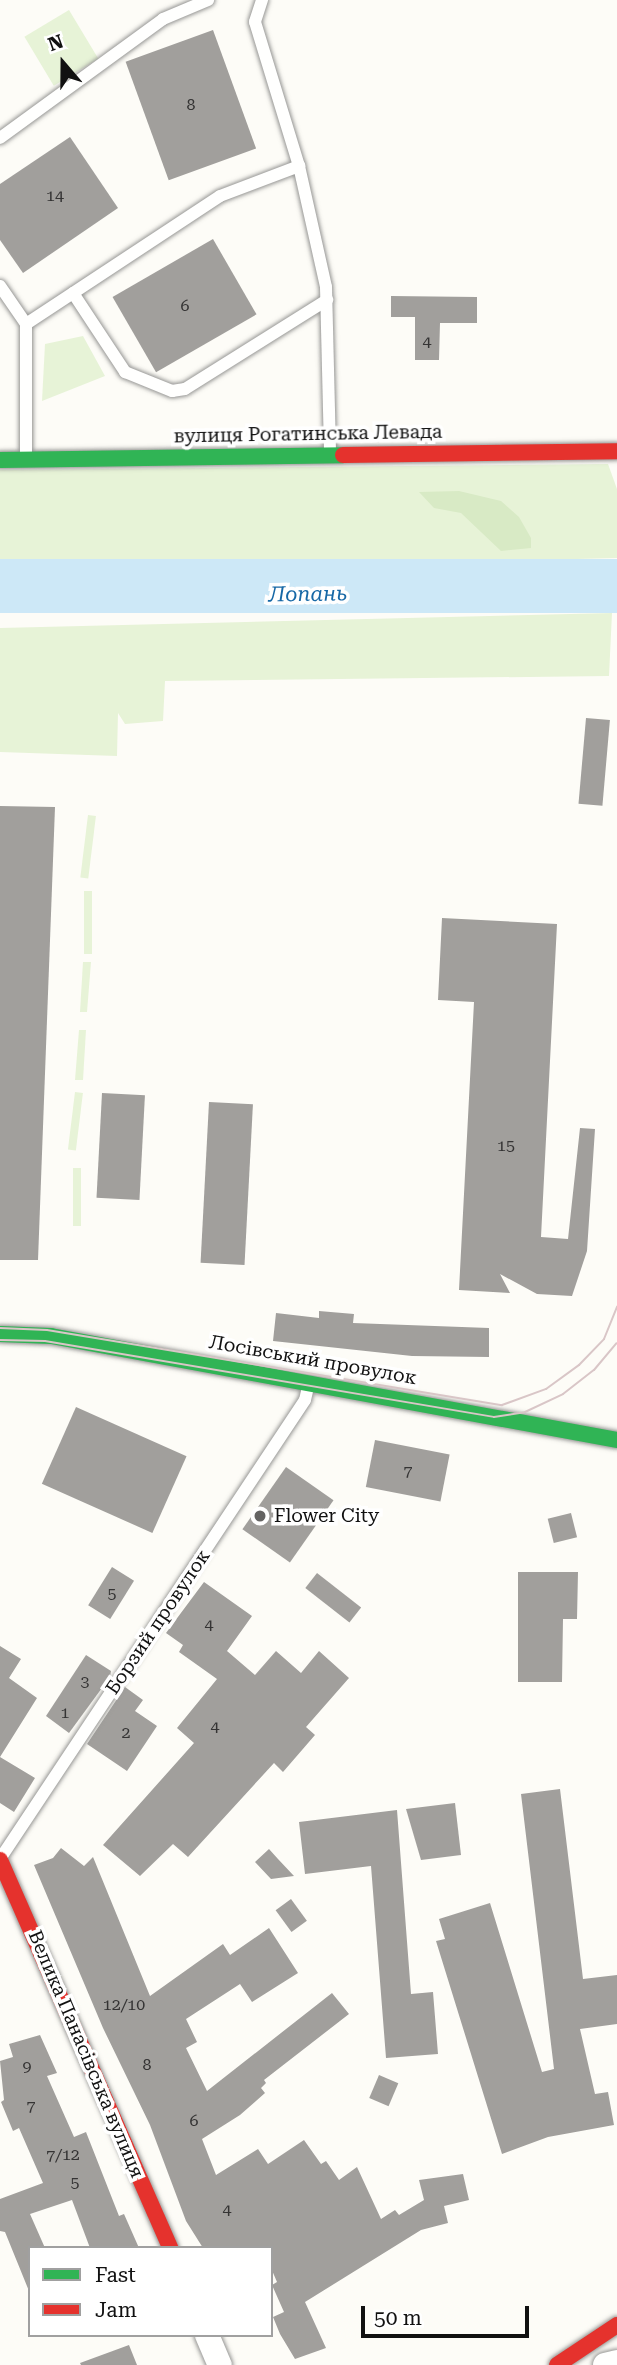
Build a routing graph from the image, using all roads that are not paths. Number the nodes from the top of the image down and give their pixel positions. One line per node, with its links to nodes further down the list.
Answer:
1 (208, 0): 3 (lane)
2 (262, 0): 4 (lane)
3 (0, 138)
4 (299, 166): 6 (lane); 7 (lane)
5 (0, 286): 8 (lane)
6 (73, 293): 7 (lane); 8 (lane)
7 (327, 299): 10 (lane)
8 (26, 324): 11 (lane)
9 (617, 451): 10 (street, вулиця Рогатинська Левада)
10 (330, 454): 11 (street, вулиця Рогатинська Левада)
11 (26, 459): 12 (street, вулиця Рогатинська Левада)
12 (0, 460)
13 (0, 1334): 14 (street, Лосівський провулок)
14 (309, 1381): 15 (street, Лосівський провулок); 16 (lane, Борзий провулок)
15 (617, 1440)
16 (0, 1860): 17 (street, Велика Панасівська вулиця)
17 (169, 2246)
18 (617, 2325): 22 (street)
19 (208, 2337): 21 (street)
20 (617, 2362): 23 (street)
21 (220, 2365)
22 (557, 2365)
23 (605, 2365)

